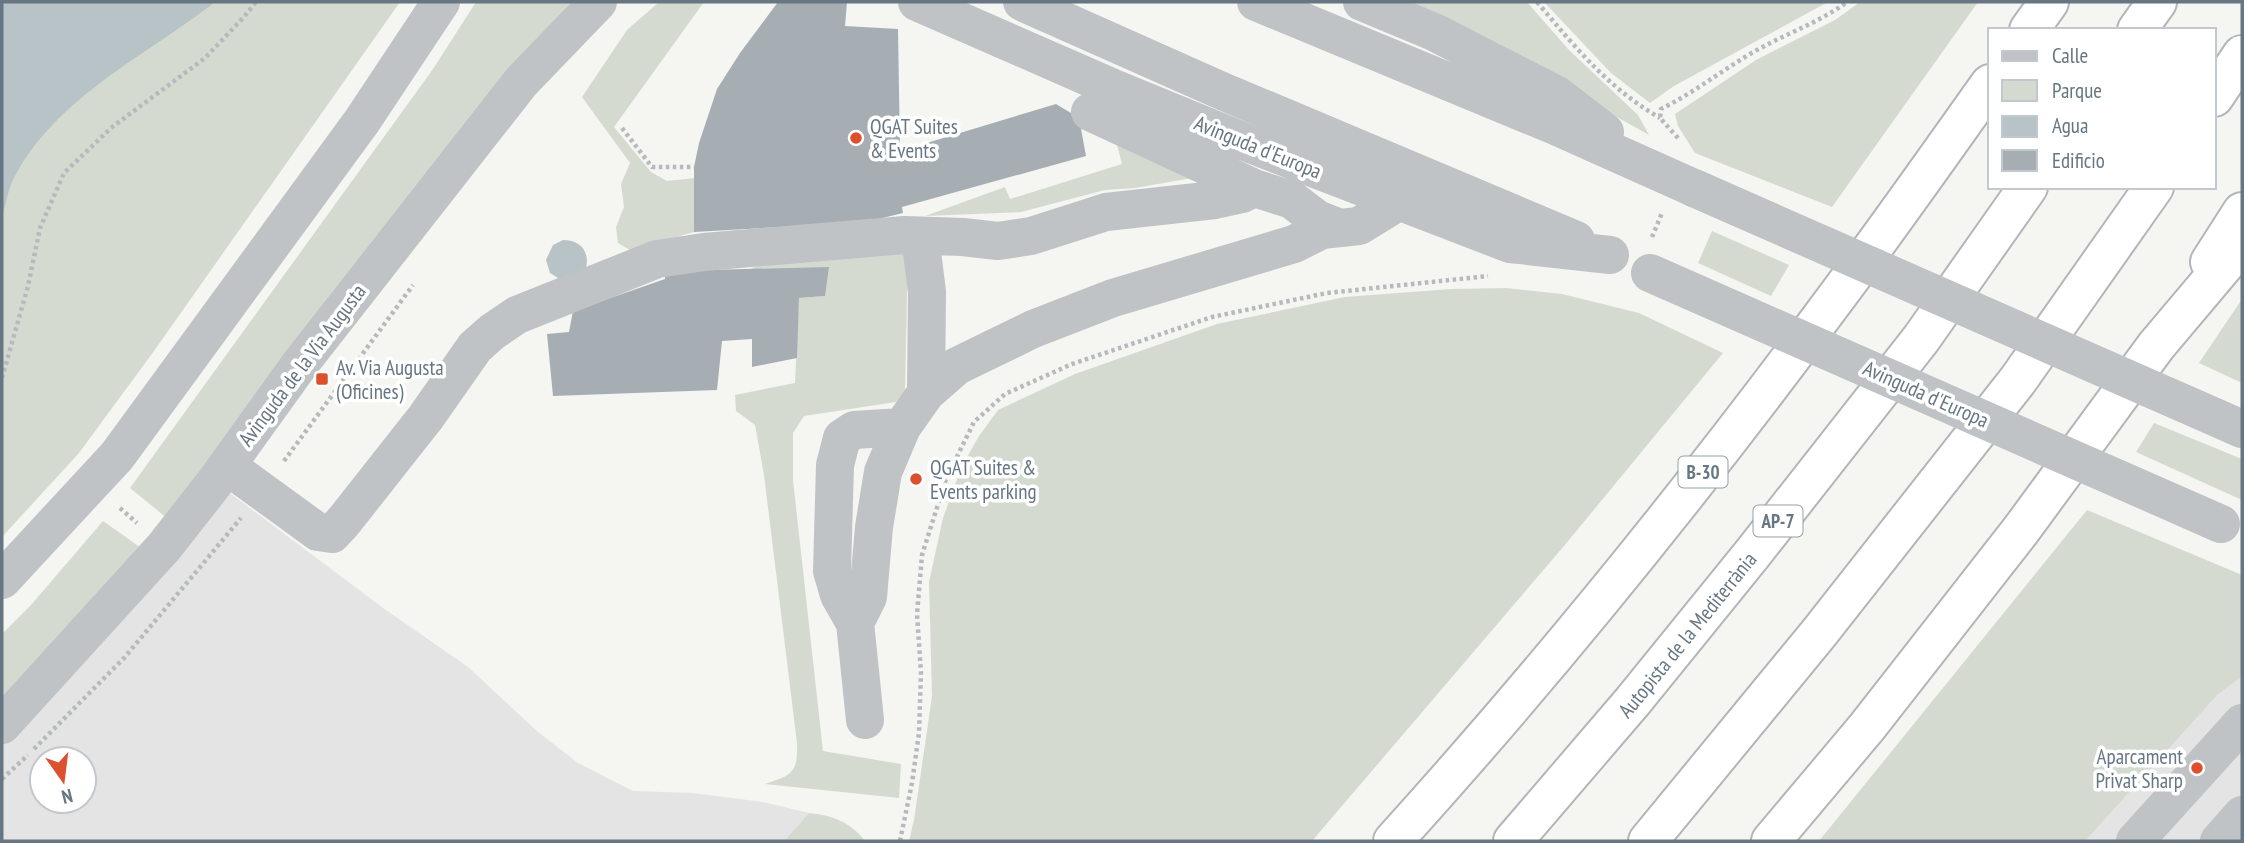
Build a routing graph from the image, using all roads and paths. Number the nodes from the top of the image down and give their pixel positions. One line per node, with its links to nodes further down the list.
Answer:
1 (256, 2): 35 (path)
2 (441, 2): 40 (street)
3 (598, 2): 39 (street, Avinguda de la Via Augusta)
4 (917, 2): 27 (street, Avinguda d'Europa)
5 (1021, 2): 32 (street, Avinguda d'Europa)
6 (1256, 2): 23 (street)
7 (1362, 2): 23 (street)
8 (1537, 2): 20 (path)
9 (1847, 2): 20 (path)
10 (2040, 2): 13 (highway)
11 (2049, 2): 14 (highway)
12 (2157, 2): 15 (highway)
13 (2028, 28)
14 (2029, 28)
15 (2138, 28)
16 (2242, 55): 18 (highway)
17 (1988, 87): 50 (highway, B-30)
18 (2216, 94)
19 (1090, 112): 24 (street)
20 (1660, 118): 23 (path)
21 (622, 128): 22 (path)
22 (694, 167)
23 (1675, 179): 32 (path); 38 (street, bridge)
24 (1254, 188): 29 (street); 30 (street)
25 (2027, 189): 51 (highway, Autopista de la Mediterrània / AP-7)
26 (2153, 189): 52 (highway)
27 (1398, 202): 29 (street); 32 (street, Avinguda d'Europa)
28 (2242, 212): 34 (highway)
29 (1337, 226): 36 (street)
30 (920, 236): 36 (street); 39 (street)
31 (2242, 244): 34 (highway)
32 (1633, 265): 41 (street, Avinguda d'Europa, bridge)
33 (1498, 276): 49 (path)
34 (2156, 346): 53 (highway)
35 (2, 378)
36 (926, 393): 37 (street)
37 (902, 427): 44 (street); 44 (street)
38 (2242, 429)
39 (227, 466): 42 (street, Avinguda de la Via Augusta)
40 (92, 483): 42 (path); 43 (street)
41 (2232, 529)
42 (164, 547): 47 (street, Avinguda de la Via Augusta)
43 (2, 580)
44 (855, 623): 45 (street)
45 (865, 720)
46 (2242, 723): 54 (street)
47 (2, 725)
48 (2242, 815): 55 (street)
49 (900, 841)
50 (1393, 841)
51 (1513, 841)
52 (1648, 841)
53 (1771, 841)
54 (2135, 841)
55 (2219, 841)

